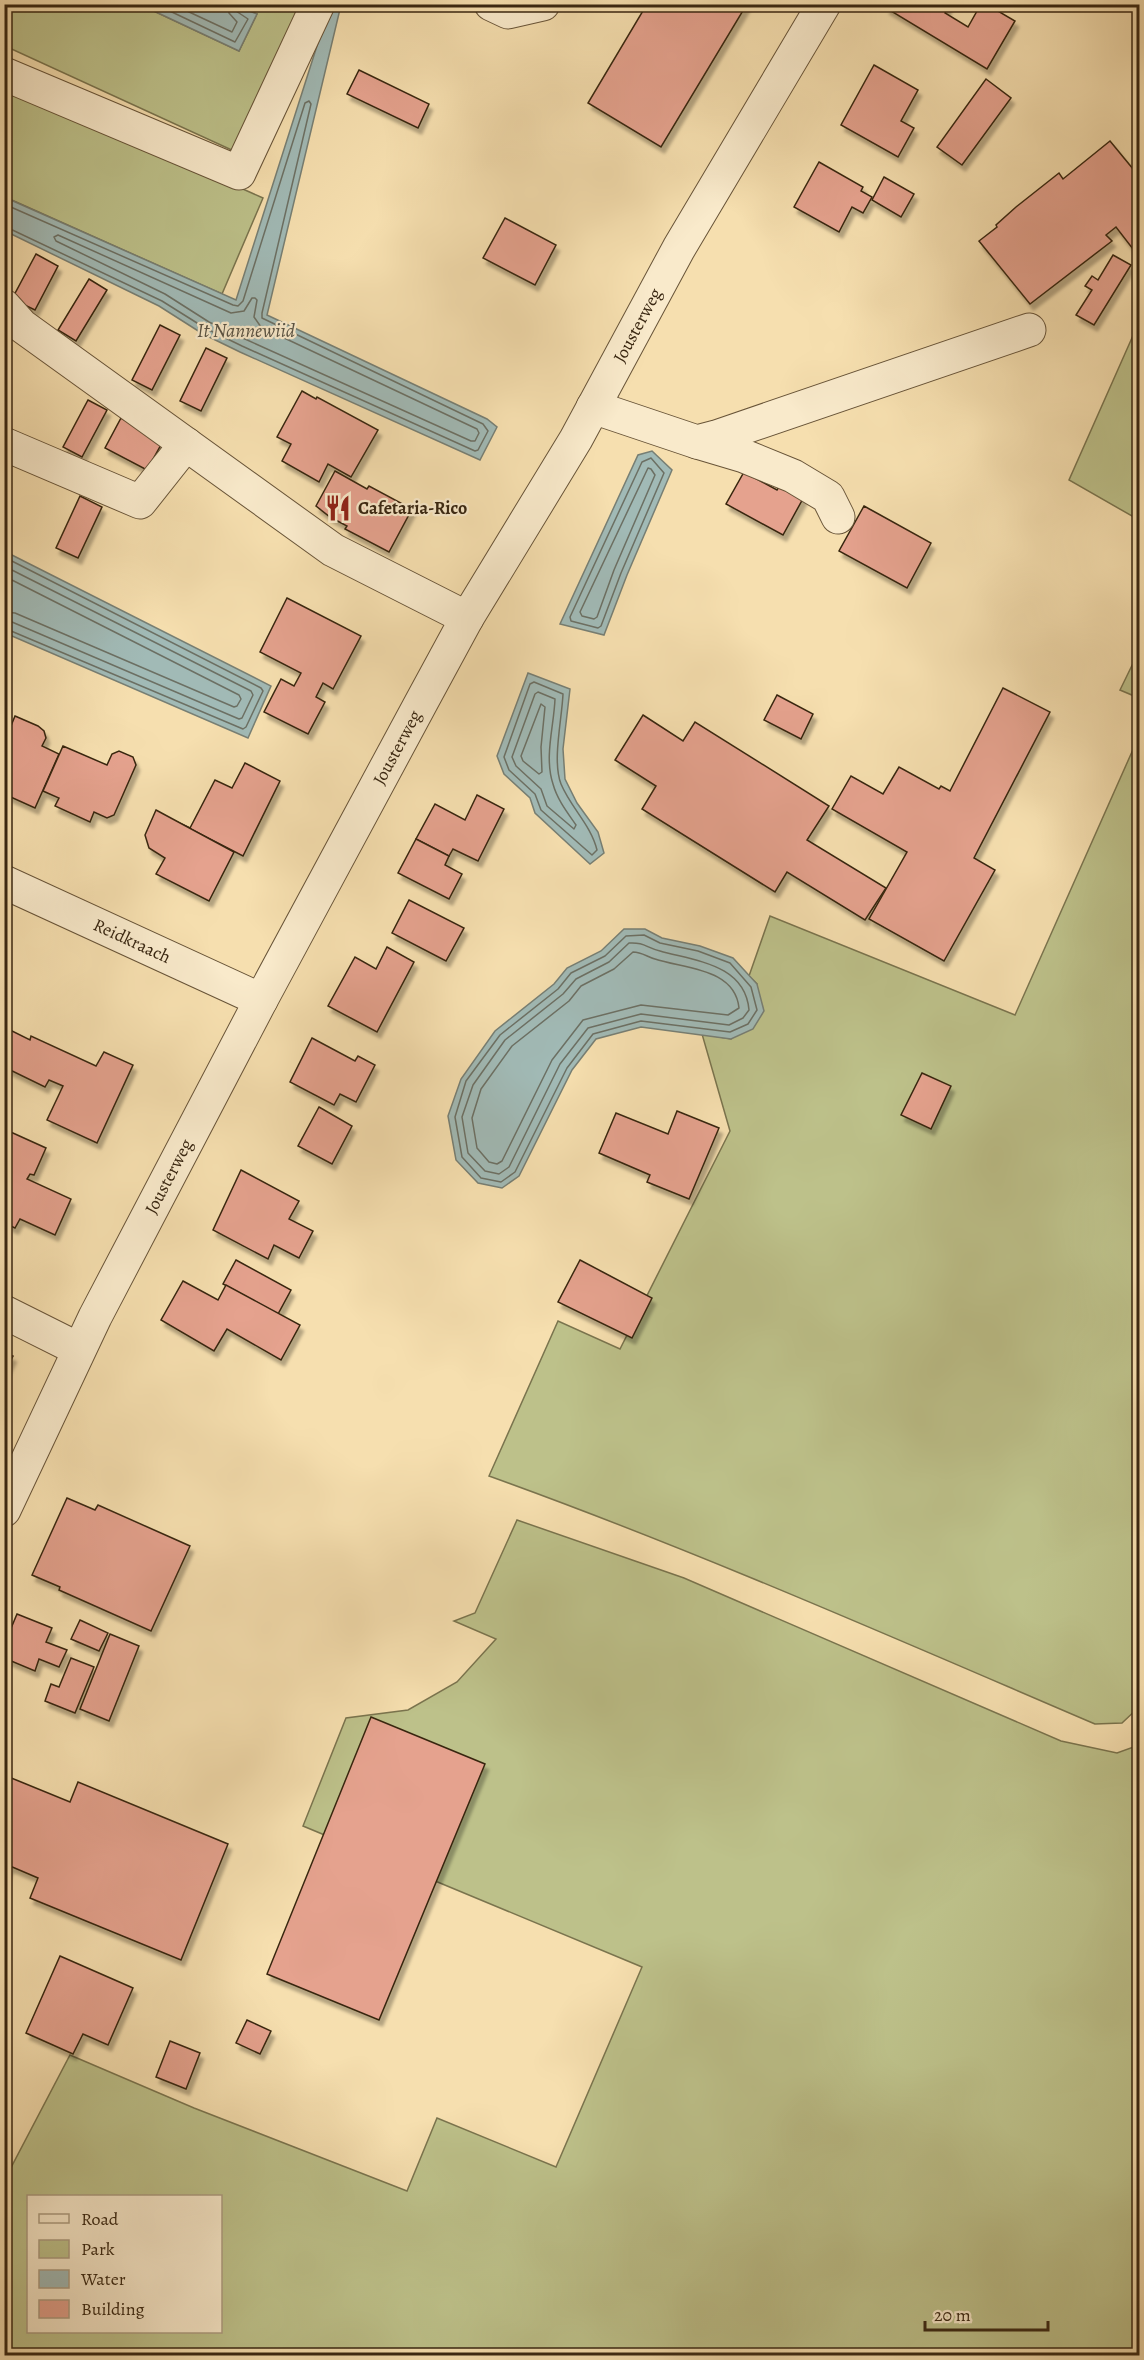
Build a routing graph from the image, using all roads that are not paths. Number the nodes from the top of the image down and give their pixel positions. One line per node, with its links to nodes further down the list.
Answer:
1 (318, 4): 5 (street)
2 (491, 4): 3 (street)
3 (543, 4)
4 (824, 4): 8 (street, Jousterweg)
5 (4, 74)
6 (4, 306): 11 (street)
7 (1029, 330): 9 (street)
8 (593, 407): 9 (street); 13 (street, Jousterweg)
9 (697, 442): 12 (street)
10 (4, 444): 11 (street)
11 (186, 444): 13 (street)
12 (838, 518)
13 (467, 618): 15 (street, Jousterweg)
14 (4, 882): 15 (street, Reidkraach)
15 (261, 1000): 17 (street, Jousterweg)
16 (4, 1312): 17 (street)
17 (78, 1350): 18 (street, Jousterweg)
18 (4, 1510)

